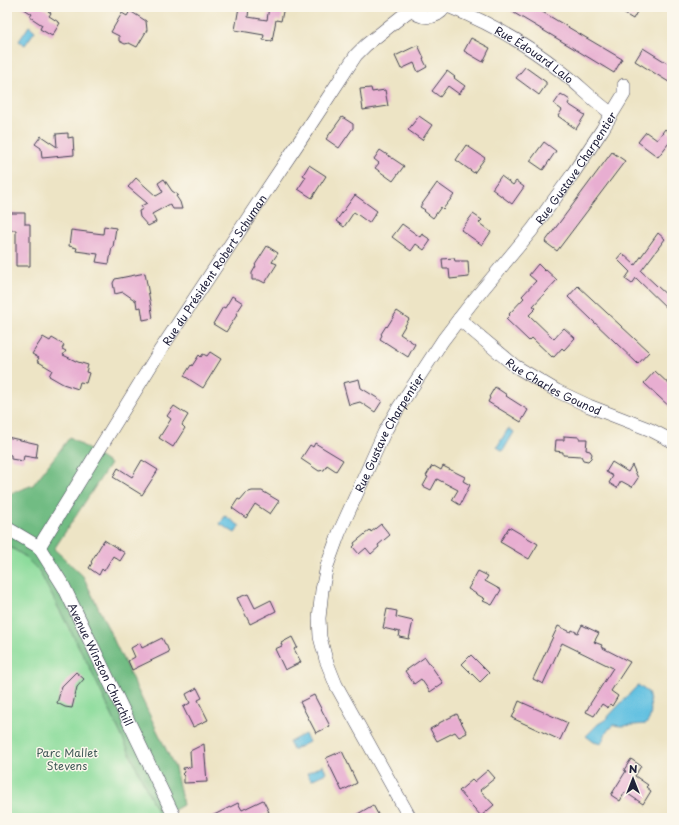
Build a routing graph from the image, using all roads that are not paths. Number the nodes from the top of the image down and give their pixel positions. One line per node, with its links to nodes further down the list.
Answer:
1 (445, 7): 3 (street)
2 (450, 7): 5 (street, Rue Édouard Lalo)
3 (410, 8): 9 (street, Rue du Président Robert Schuman)
4 (624, 85): 5 (street, Rue Gustave Charpentier)
5 (611, 113): 6 (street, Rue Gustave Charpentier)
6 (459, 319): 7 (street, Rue Charles Gounod); 11 (street, Rue Gustave Charpentier)
7 (666, 437)
8 (7, 528): 9 (street, Avenue Winston Churchill)
9 (39, 547): 10 (street, Avenue Winston Churchill)
10 (175, 818)
11 (410, 818)

